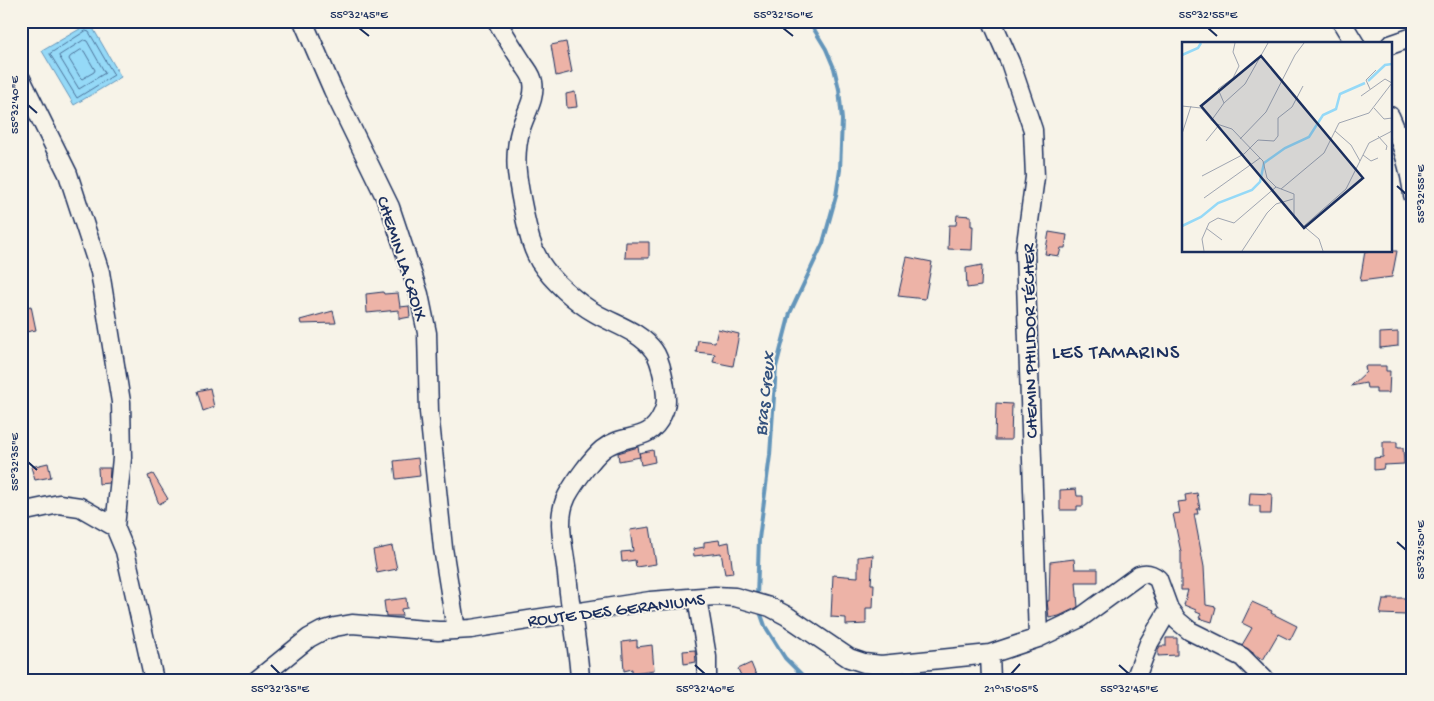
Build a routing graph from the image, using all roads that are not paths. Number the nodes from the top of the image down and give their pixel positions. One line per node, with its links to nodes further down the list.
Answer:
1 (303, 21): 14 (street, CHEMIN LA CROIX)
2 (497, 21): 13 (street)
3 (992, 21): 15 (street, CHEMIN PHILIDOR TÉCHER)
4 (1341, 21): 5 (street)
5 (1354, 42)
6 (21, 79): 10 (street)
7 (1392, 120): 8 (street)
8 (1413, 195)
9 (21, 512): 10 (street)
10 (115, 527): 17 (street)
11 (697, 598): 13 (street, ROUTE DES GERANIUMS); 16 (street, ROUTE DES GERANIUMS); 20 (street)
12 (1169, 610): 15 (street, ROUTE DES GERANIUMS); 22 (street); 23 (street, ROUTE DES GERANIUMS)
13 (572, 613): 14 (street, ROUTE DES GERANIUMS); 19 (street)
14 (456, 630): 18 (street, ROUTE DES GERANIUMS)
15 (1038, 638): 16 (street, ROUTE DES GERANIUMS)
16 (990, 654): 21 (street)
17 (154, 680)
18 (257, 680)
19 (580, 680)
20 (708, 680)
21 (991, 680)
22 (1135, 680)
23 (1266, 680)

